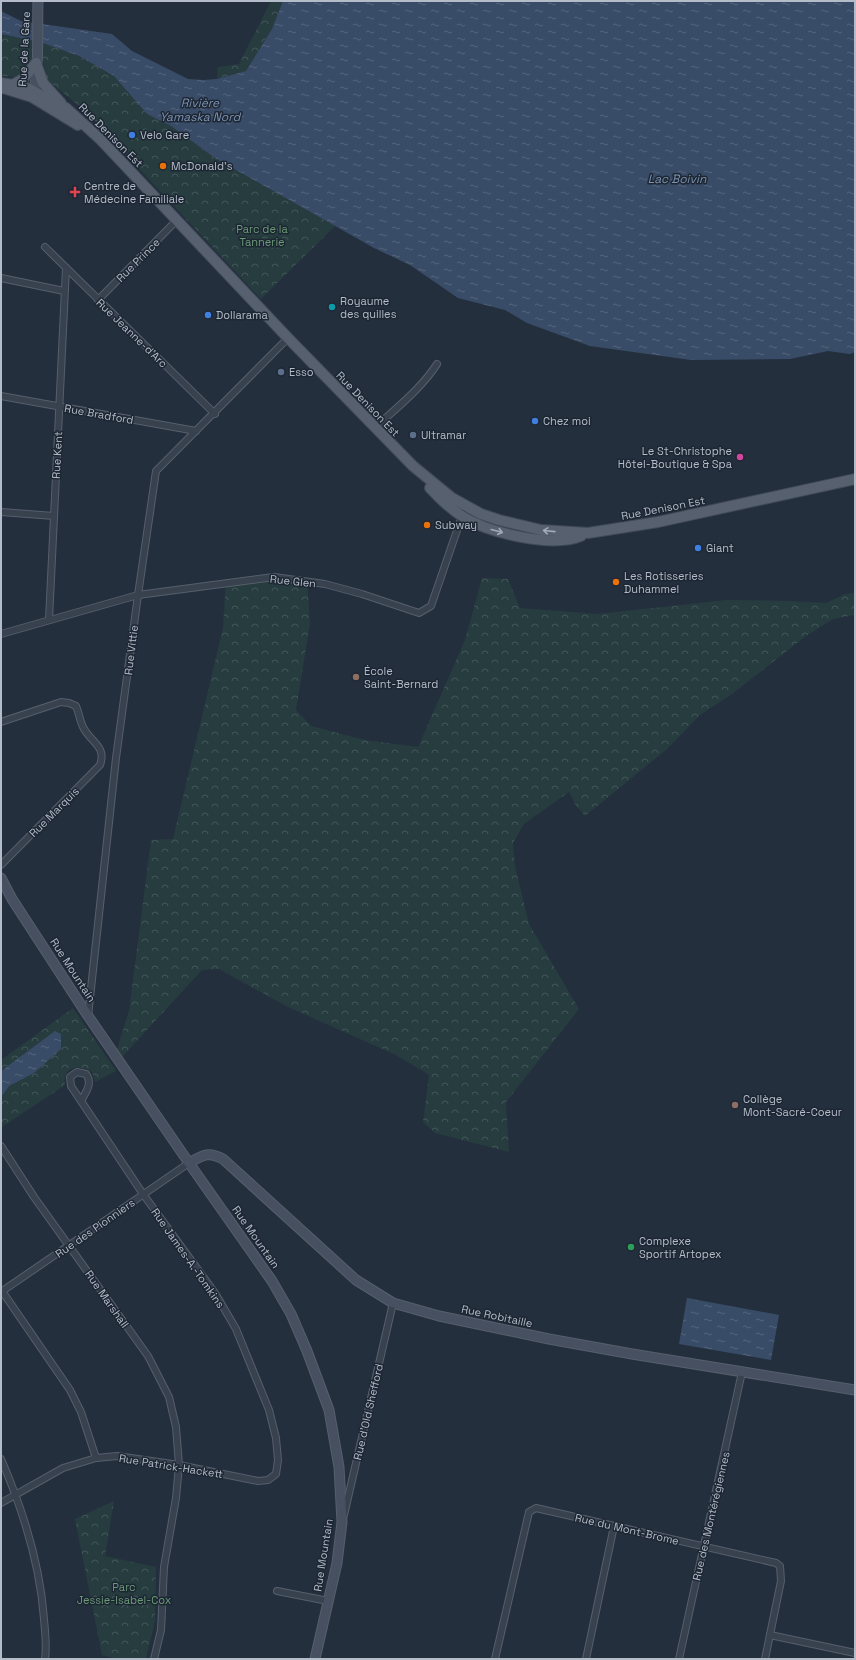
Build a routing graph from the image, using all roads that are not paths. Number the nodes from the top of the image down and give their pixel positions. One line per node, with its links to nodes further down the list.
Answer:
1 (38, 1): 2 (street, Rue de la Gare)
2 (36, 60): 4 (main road); 6 (street, Rue de la Gare); 7 (main road)
3 (1, 83): 4 (main road, Rue Denison Est)
4 (14, 84): 6 (main road, Rue Denison Est)
5 (1, 88): 6 (main road)
6 (33, 94): 7 (main road, Rue Denison Est); 8 (main road)
7 (66, 108): 8 (main road, Rue Denison Est)
8 (95, 135): 9 (main road, Rue Denison Est)
9 (177, 220): 14 (street, Rue Prince); 15 (main road, Rue Denison Est)
10 (45, 247): 11 (street)
11 (66, 268): 13 (street); 14 (street, Rue Jeanne-d'Arc)
12 (1, 278): 13 (street)
13 (64, 291): 18 (street, Rue Kent)
14 (98, 300): 19 (street, Rue Jeanne-d'Arc)
15 (288, 338): 19 (street, Rue Vittie); 20 (main road, Rue Denison Est)
16 (436, 364): 20 (street)
17 (1, 396): 18 (street, Rue Bradford)
18 (59, 407): 21 (street, Rue Bradford); 26 (street, Rue Kent)
19 (214, 414): 21 (street, Rue Vittie)
20 (375, 428): 22 (main road, Rue Denison Est)
21 (196, 431): 29 (street, Rue Vittie)
22 (413, 466): 24 (main road, Rue Denison Est); 27 (main road)
23 (855, 479): 28 (main road, Rue Denison Est)
24 (465, 506): 27 (street, Rue Glen); 28 (main road, Rue Denison Est, one-way to 24)
25 (1, 512): 26 (street)
26 (54, 516): 30 (street, Rue Kent)
27 (462, 516): 28 (main road, one-way to 28); 29 (street, Rue Glen)
28 (588, 534)
29 (138, 595): 30 (street, Rue Glen); 35 (street, Rue Vittie)
30 (49, 620): 31 (street, Rue Glen)
31 (1, 634)
32 (1, 722): 33 (street, Rue Marquis)
33 (1, 865)
34 (1, 878): 35 (street, Rue Mountain)
35 (88, 1016): 38 (street, Rue Mountain)
36 (81, 1102): 36 (street, Rue James-A.-Tomkins); 39 (street, Rue James-A.-Tomkins)
37 (1, 1146): 40 (street, Rue Marshall)
38 (189, 1163): 39 (street, Rue des Pionniers); 42 (street, Rue Robitaille); 51 (street, Rue Mountain)
39 (144, 1194): 40 (street, Rue des Pionniers); 48 (street, Rue James-A.-Tomkins)
40 (70, 1245): 41 (street, Rue des Pionniers); 47 (street, Rue Marshall)
41 (2, 1292): 45 (street)
42 (393, 1303): 43 (street, Rue Robitaille); 51 (street, Rue d'Old Shefford)
43 (742, 1372): 44 (street, Rue Robitaille); 53 (street, Rue des Montérégiennes)
44 (855, 1390)
45 (96, 1458): 47 (street, Rue Patrick-Hackett); 49 (street, Rue Patrick-Hackett)
46 (1, 1459): 49 (street)
47 (179, 1465): 48 (street, Rue Patrick-Hackett); 59 (street, Rue Marshall)
48 (276, 1474)
49 (16, 1495): 50 (street, Rue Patrick-Hackett); 58 (street)
50 (1, 1503)
51 (342, 1522): 55 (street, Rue Mountain)
52 (614, 1526): 53 (street, Rue du Mont-Brome); 61 (street, Rue du Mont-Brome); 62 (street)
53 (704, 1546): 56 (street, Rue du Mont-Brome); 63 (street, Rue des Montérégiennes)
54 (277, 1591): 55 (street)
55 (328, 1602): 60 (street, Rue Mountain)
56 (770, 1635): 57 (street); 64 (street, Rue du Mont-Brome)
57 (855, 1653)
58 (45, 1659)
59 (154, 1659)
60 (315, 1659)
61 (495, 1659)
62 (586, 1659)
63 (679, 1659)
64 (765, 1659)

